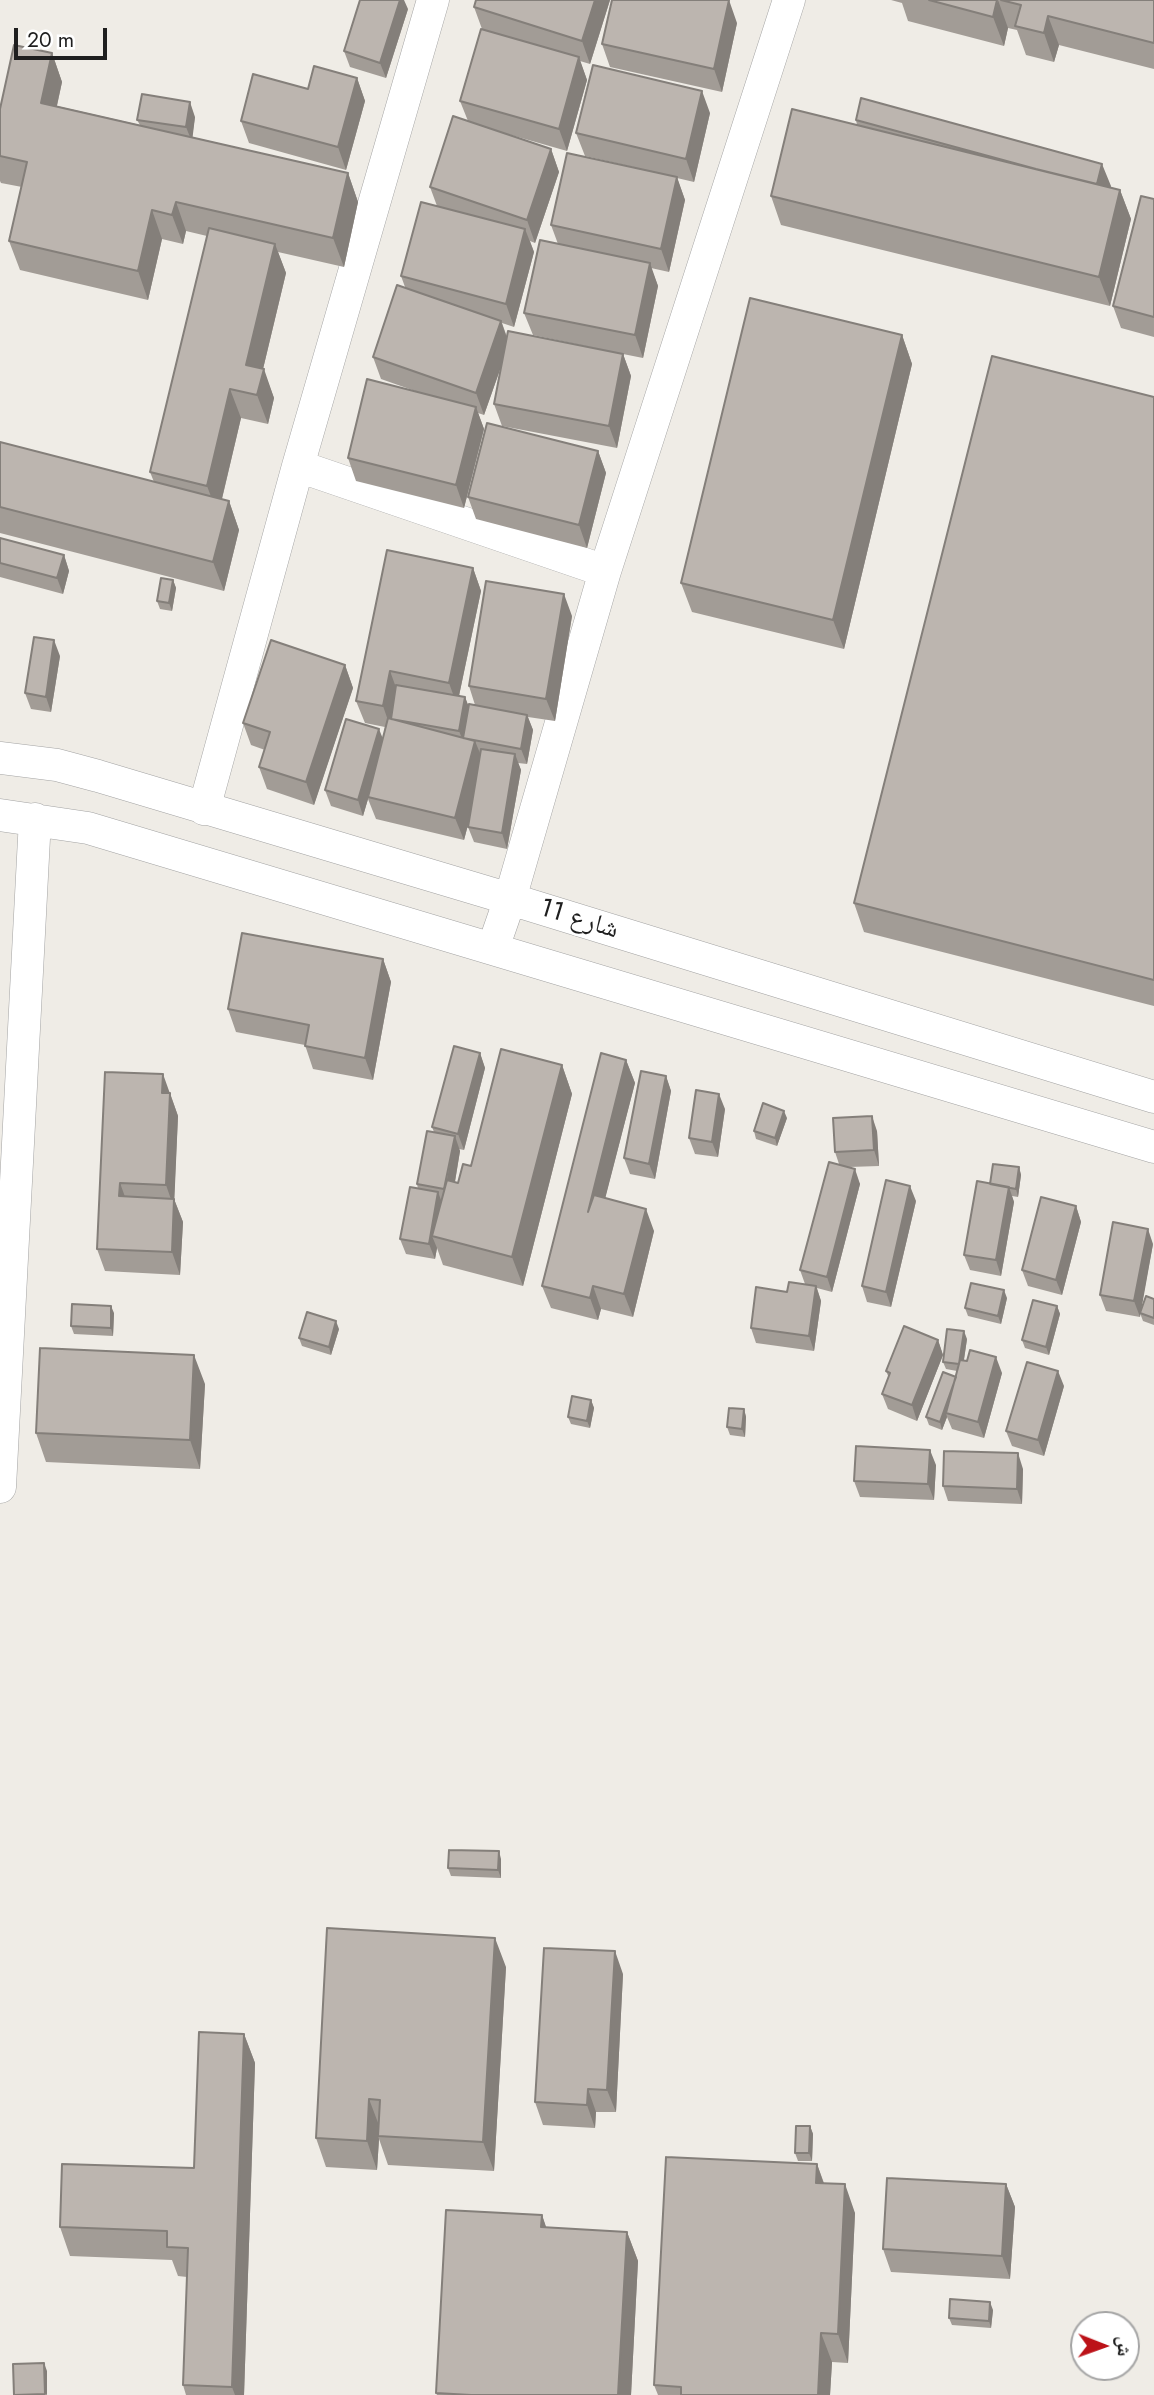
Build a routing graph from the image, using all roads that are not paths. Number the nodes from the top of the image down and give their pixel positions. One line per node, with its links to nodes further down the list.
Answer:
1 (433, 0): 3 (street)
2 (789, 0): 4 (street)
3 (298, 466): 4 (street); 6 (street)
4 (605, 571): 9 (street)
5 (0, 758): 6 (street, شارع 11)
6 (204, 808): 9 (street, شارع 11)
7 (0, 815): 8 (street, شارع 11)
8 (35, 818): 10 (street, شارع 11); 13 (street)
9 (510, 898): 10 (street); 11 (street, شارع 11)
10 (493, 948): 12 (street, شارع 11)
11 (1154, 1097)
12 (1154, 1147)
13 (0, 1487)

